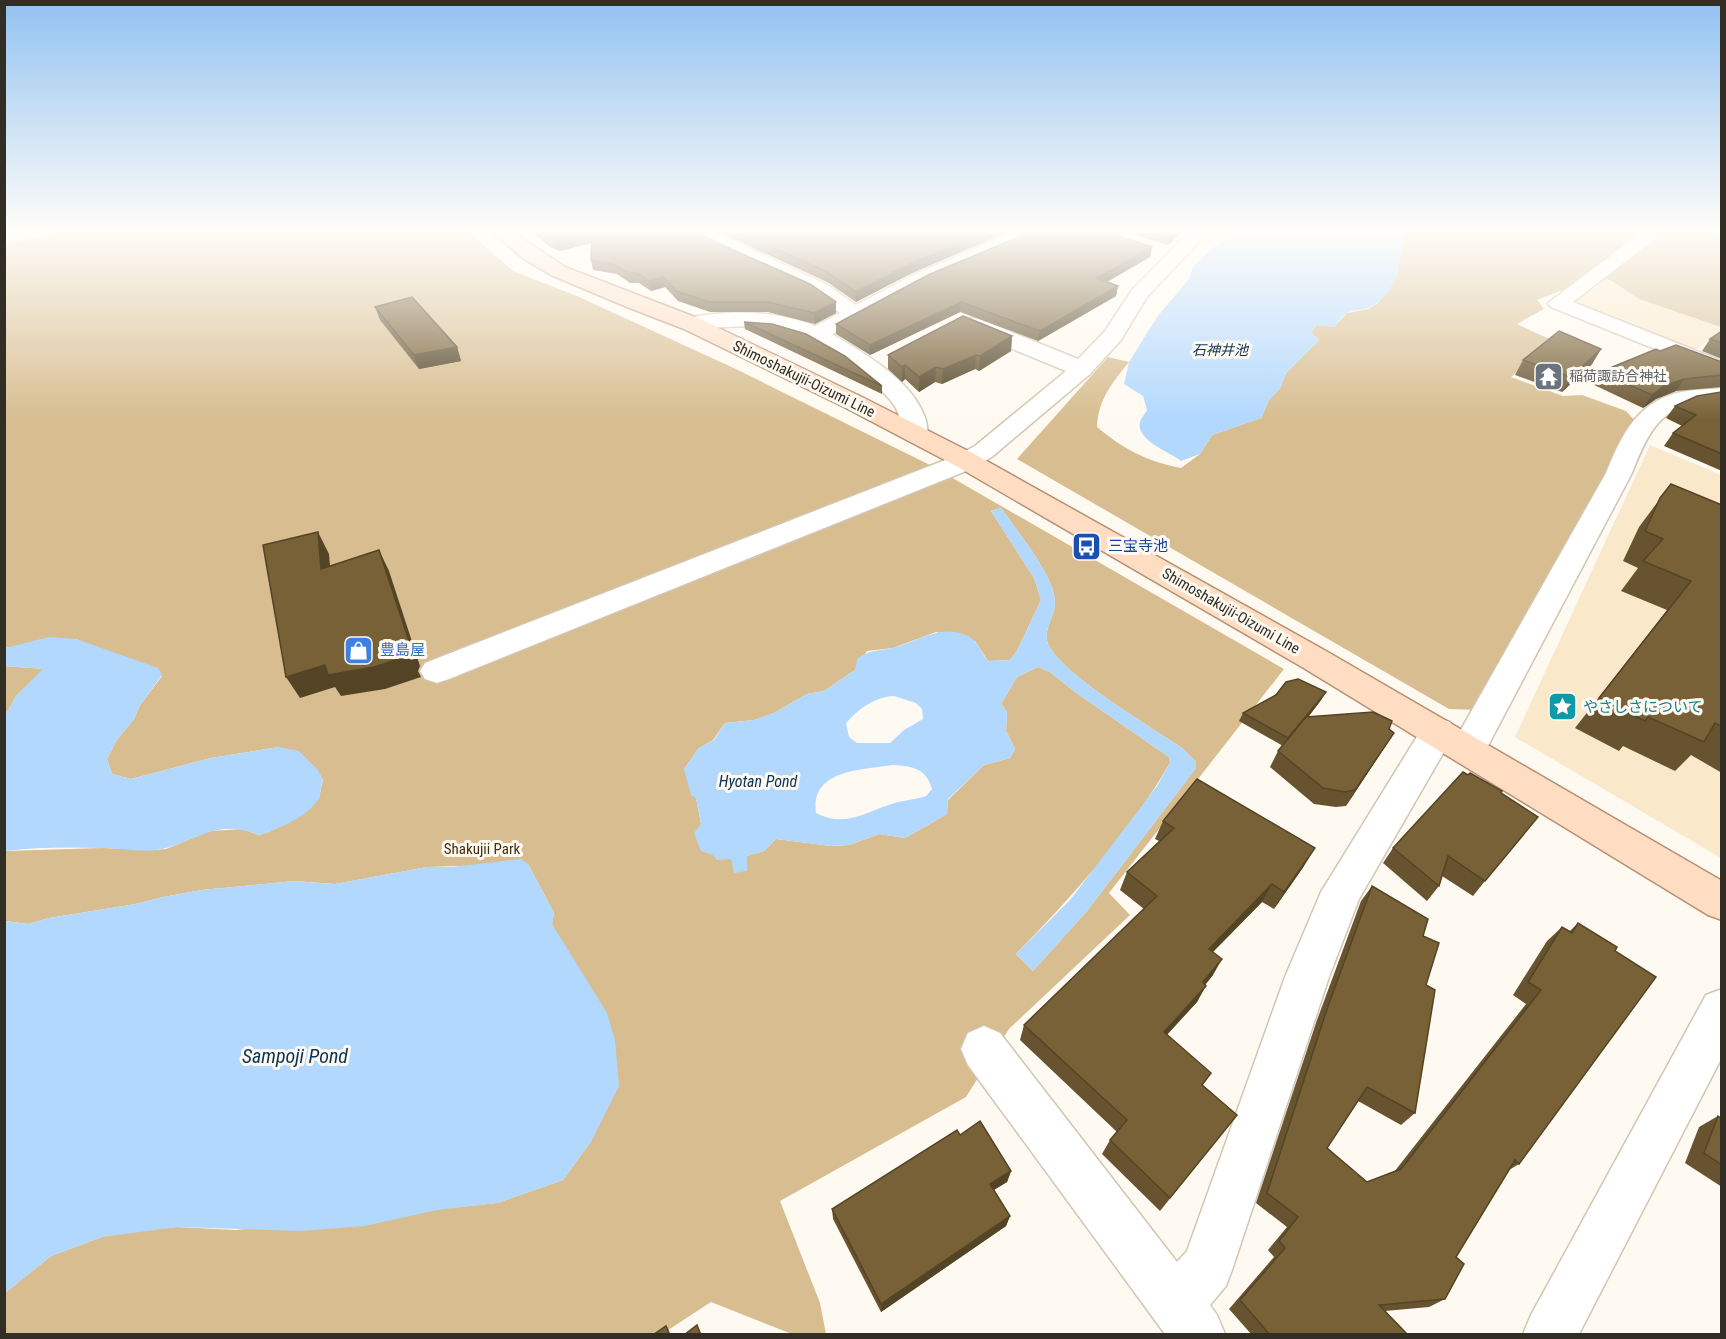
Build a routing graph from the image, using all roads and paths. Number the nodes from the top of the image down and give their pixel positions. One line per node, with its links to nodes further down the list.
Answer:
1 (615, 295): 7 (main road, Shimoshakujii-Oizumi Line)
2 (829, 295): 6 (street)
3 (888, 295): 6 (street)
4 (1138, 295): 10 (street)
5 (1568, 295): 11 (street)
6 (854, 313): 9 (street)
7 (692, 324): 9 (street); 13 (main road, Shimoshakujii-Oizumi Line)
8 (950, 325): 10 (street)
9 (818, 333): 13 (street)
10 (1082, 369): 14 (street)
11 (1722, 369)
12 (1722, 395): 16 (street)
13 (915, 434): 14 (main road, Shimoshakujii-Oizumi Line)
14 (967, 460): 15 (street); 16 (main road, Shimoshakujii-Oizumi Line)
15 (437, 671)
16 (1453, 740): 17 (main road, Shimoshakujii-Oizumi Line); 20 (street)
17 (1722, 902)
18 (1722, 1010): 21 (street)
19 (984, 1049): 20 (street)
20 (1188, 1320)
21 (1550, 1335)

